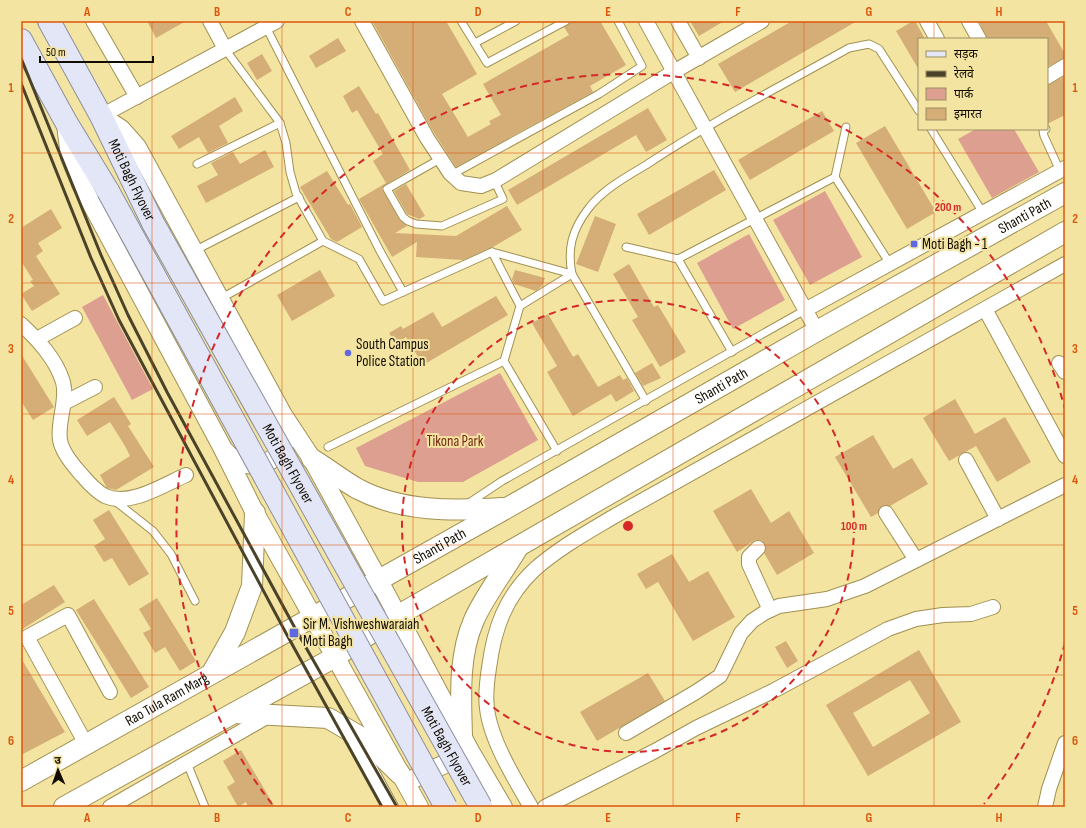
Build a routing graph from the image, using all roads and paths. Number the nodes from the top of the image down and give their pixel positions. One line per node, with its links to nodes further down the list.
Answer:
1 (49, 21): 26 (main road, Moti Bagh Flyover)
2 (93, 21): 24 (street)
3 (210, 21): 19 (street)
4 (362, 21): 33 (street)
5 (461, 21): 18 (lane)
6 (516, 21): 18 (lane)
7 (566, 21): 18 (lane)
8 (618, 21): 36 (lane)
9 (646, 21): 22 (street)
10 (678, 21): 20 (street)
11 (762, 21): 20 (street)
12 (927, 21): 15 (street)
13 (969, 21): 16 (street)
14 (268, 23): 19 (street); 52 (lane)
15 (936, 38)
16 (978, 38)
17 (21, 40): 27 (main road, Moti Bagh Flyover)
18 (475, 43)
19 (225, 49): 24 (street); 28 (lane)
20 (699, 58): 22 (street)
21 (1065, 66): 23 (street)
22 (675, 71): 29 (street); 38 (street)
23 (1048, 76)
24 (137, 97): 26 (street)
25 (918, 109): 29 (lane)
26 (101, 116): 46 (street); 109 (main road, Moti Bagh Flyover, bridge)
27 (66, 122): 67 (street); 108 (main road, Moti Bagh Flyover, bridge)
28 (280, 123): 34 (lane); 40 (lane)
29 (706, 127): 42 (street); 51 (lane)
30 (846, 127): 37 (lane)
31 (932, 130): 41 (lane)
32 (1044, 130): 35 (lane)
33 (440, 159): 36 (street); 38 (lane)
34 (197, 164)
35 (1062, 170): 41 (street)
36 (451, 175): 38 (street)
37 (835, 177): 42 (lane); 49 (lane)
38 (494, 180)
39 (1065, 193): 59 (main road, Shanti Path)
40 (299, 197): 44 (lane); 46 (lane)
41 (983, 213): 49 (street)
42 (755, 218): 48 (lane); 56 (street)
43 (1065, 232): 81 (main road)
44 (323, 241): 52 (lane); 53 (lane)
45 (626, 247): 48 (lane)
46 (194, 251): 53 (street)
47 (492, 252): 51 (lane); 52 (lane); 54 (lane)
48 (678, 259): 61 (lane)
49 (890, 264): 56 (street)
50 (1065, 264): 55 (street)
51 (572, 274): 54 (lane); 64 (lane)
52 (403, 292)
53 (220, 299): 66 (street)
54 (520, 306): 62 (lane)
55 (985, 309): 70 (street); 111 (street)
56 (805, 310): 59 (street); 61 (lane)
57 (75, 318): 60 (street)
58 (21, 324): 60 (street)
59 (817, 331): 76 (main road, Shanti Path)
60 (38, 339): 65 (street)
61 (732, 352): 64 (lane)
62 (504, 360): 68 (lane); 69 (lane)
63 (95, 387): 65 (street)
64 (646, 401): 69 (lane)
65 (64, 403): 75 (street)
66 (283, 415): 67 (street); 71 (street)
67 (222, 447): 78 (street)
68 (328, 448)
69 (557, 451): 77 (lane)
70 (1065, 456)
71 (312, 459): 77 (main road); 84 (street)
72 (966, 460): 80 (street)
73 (186, 475): 75 (street)
74 (1065, 485): 80 (street)
75 (110, 497): 85 (lane)
76 (507, 508): 77 (main road); 84 (main road, Shanti Path)
77 (458, 510)
78 (255, 513): 89 (street); 91 (main road)
79 (886, 513): 83 (street)
80 (998, 519): 83 (street)
81 (517, 548): 88 (main road); 98 (main road)
82 (758, 548): 87 (street)
83 (916, 560): 87 (street)
84 (378, 579): 88 (street); 89 (main road, Shanti Path)
85 (195, 601)
86 (993, 607): 112 (street)
87 (770, 610): 96 (street)
88 (397, 616): 90 (main road); 98 (street)
89 (311, 617): 90 (street); 91 (main road, Rao Tula Ram Marg)
90 (335, 657): 93 (main road); 101 (street)
91 (212, 672): 97 (main road, Rao Tula Ram Marg)
92 (110, 692): 97 (street)
93 (234, 713): 94 (main road); 103 (main road)
94 (272, 714): 95 (main road); 100 (street)
95 (348, 728): 101 (main road); 106 (street)
96 (626, 733)
97 (86, 744): 102 (main road, Rao Tula Ram Marg)
98 (466, 744): 101 (street); 110 (street)
99 (1065, 744): 113 (street)
100 (187, 763): 104 (street); 105 (lane)
101 (403, 778): 107 (street)
102 (21, 781)
103 (64, 807)
104 (110, 807)
105 (205, 807)
106 (391, 807)
107 (418, 807)
108 (446, 807)
109 (481, 807)
110 (503, 807)
111 (531, 807)
112 (545, 807)
113 (1045, 807)

